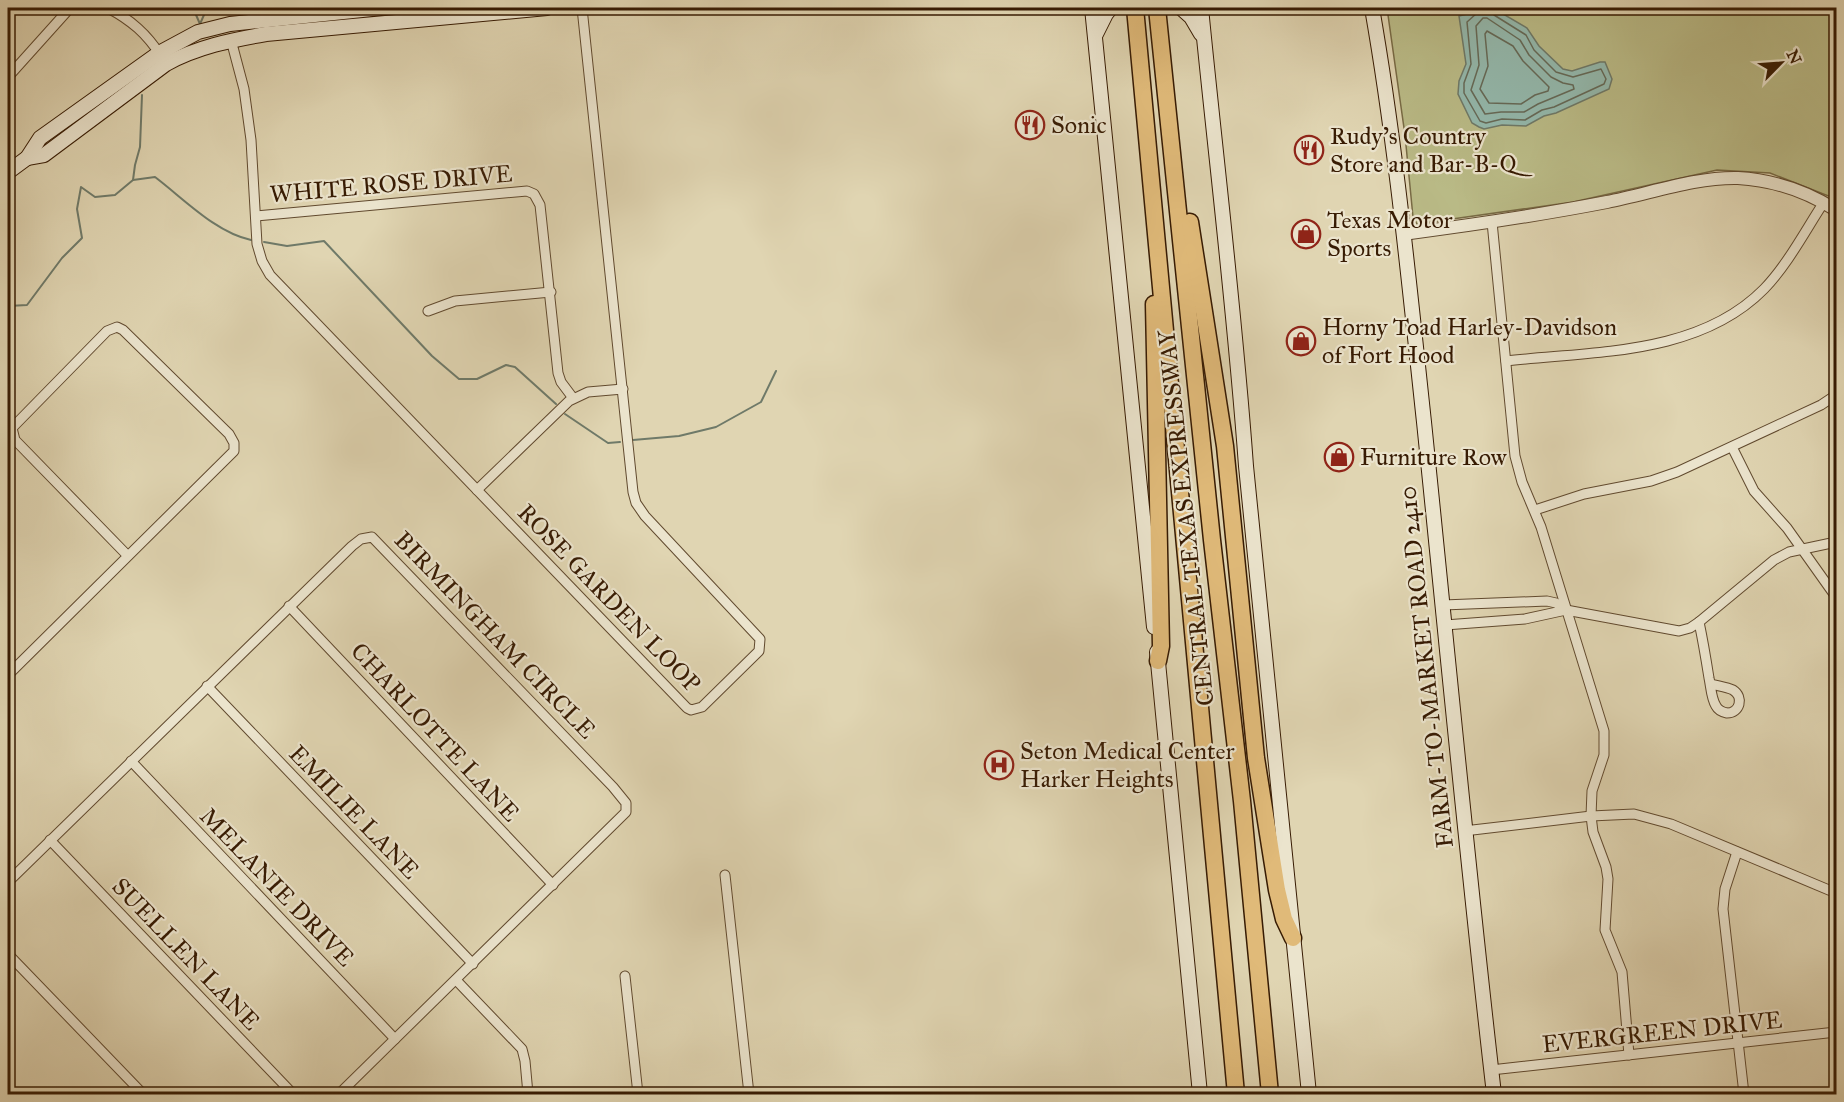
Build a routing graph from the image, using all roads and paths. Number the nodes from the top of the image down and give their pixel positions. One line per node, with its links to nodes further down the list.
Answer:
1 (70, 8): 18 (street)
2 (108, 8): 17 (street)
3 (381, 8): 17 (main road)
4 (547, 8): 16 (main road)
5 (582, 8): 30 (street, ROSE GARDEN LOOP)
6 (1111, 8): 15 (main road)
7 (1135, 8): 26 (highway, CENTRAL TEXAS EXPRESSWAY)
8 (1157, 8): 19 (highway, CENTRAL TEXAS EXPRESSWAY)
9 (1181, 8): 14 (main road)
10 (1201, 8): 14 (main road)
11 (1212, 8): 14 (main road)
12 (1372, 8): 25 (main road, FARM-TO-MARKET ROAD 2410)
13 (1092, 10): 15 (main road)
14 (1203, 32): 58 (main road)
15 (1095, 36): 45 (main road)
16 (231, 40): 17 (main road); 23 (street, ROSE GARDEN LOOP)
17 (162, 58): 20 (main road)
18 (8, 77)
19 (1174, 163): 58 (highway); 76 (highway, CENTRAL TEXAS EXPRESSWAY)
20 (8, 172)
21 (1824, 202): 22 (street); 24 (street); 29 (street)
22 (1836, 210)
23 (256, 216): 27 (street, WHITE ROSE DRIVE); 34 (street, ROSE GARDEN LOOP)
24 (1492, 222): 25 (street); 29 (street)
25 (1403, 234): 41 (main road, FARM-TO-MARKET ROAD 2410)
26 (1159, 262): 45 (highway); 75 (highway, CENTRAL TEXAS EXPRESSWAY)
27 (551, 292): 28 (street); 32 (street, WHITE ROSE DRIVE)
28 (428, 311)
29 (1506, 361): 35 (street)
30 (623, 388): 32 (street); 34 (street, ROSE GARDEN LOOP)
31 (1836, 395): 33 (street)
32 (573, 398): 34 (street)
33 (1731, 447): 35 (street); 37 (street)
34 (477, 490)
35 (1534, 510): 42 (street)
36 (1836, 542): 37 (street)
37 (1802, 549): 39 (street); 43 (street)
38 (128, 556): 38 (street); 46 (street)
39 (1836, 597)
40 (289, 606): 48 (street, BIRMINGHAM CIRCLE); 56 (street, CHARLOTTE LANE); 56 (street, BIRMINGHAM CIRCLE)
41 (1443, 606): 42 (street); 44 (main road, FARM-TO-MARKET ROAD 2410)
42 (1566, 610): 43 (street); 44 (street); 50 (street)
43 (1699, 622): 47 (street)
44 (1445, 625): 51 (main road, FARM-TO-MARKET ROAD 2410)
45 (1158, 661): 74 (main road)
46 (8, 675)
47 (1710, 684)
48 (207, 686): 49 (street, BIRMINGHAM CIRCLE); 60 (street, EMILIE LANE)
49 (131, 761): 52 (street, BIRMINGHAM CIRCLE); 64 (street, MELANIE DRIVE)
50 (1591, 816): 51 (street); 53 (street); 66 (street)
51 (1464, 831): 67 (main road, FARM-TO-MARKET ROAD 2410)
52 (50, 840): 55 (street, BIRMINGHAM CIRCLE); 69 (street, SUELLEN LANE)
53 (1737, 852): 57 (street); 65 (street)
54 (725, 875): 73 (street)
55 (8, 882)
56 (553, 885): 60 (street, BIRMINGHAM CIRCLE)
57 (1836, 894)
58 (1293, 938): 77 (main road)
59 (8, 954): 68 (street)
60 (473, 964): 62 (street, BIRMINGHAM CIRCLE)
61 (625, 976): 72 (street)
62 (456, 980): 64 (street, BIRMINGHAM CIRCLE); 71 (street)
63 (1836, 1032): 65 (street, EVERGREEN DRIVE)
64 (395, 1039): 70 (street, BIRMINGHAM CIRCLE)
65 (1738, 1043): 66 (street, EVERGREEN DRIVE); 79 (street)
66 (1629, 1055): 67 (street, EVERGREEN DRIVE)
67 (1491, 1070): 78 (main road, FARM-TO-MARKET ROAD 2410)
68 (143, 1095)
69 (293, 1095)
70 (339, 1095)
71 (528, 1095)
72 (638, 1095)
73 (749, 1095)
74 (1200, 1095)
75 (1236, 1095)
76 (1270, 1095)
77 (1309, 1095)
78 (1494, 1095)
79 (1744, 1095)

